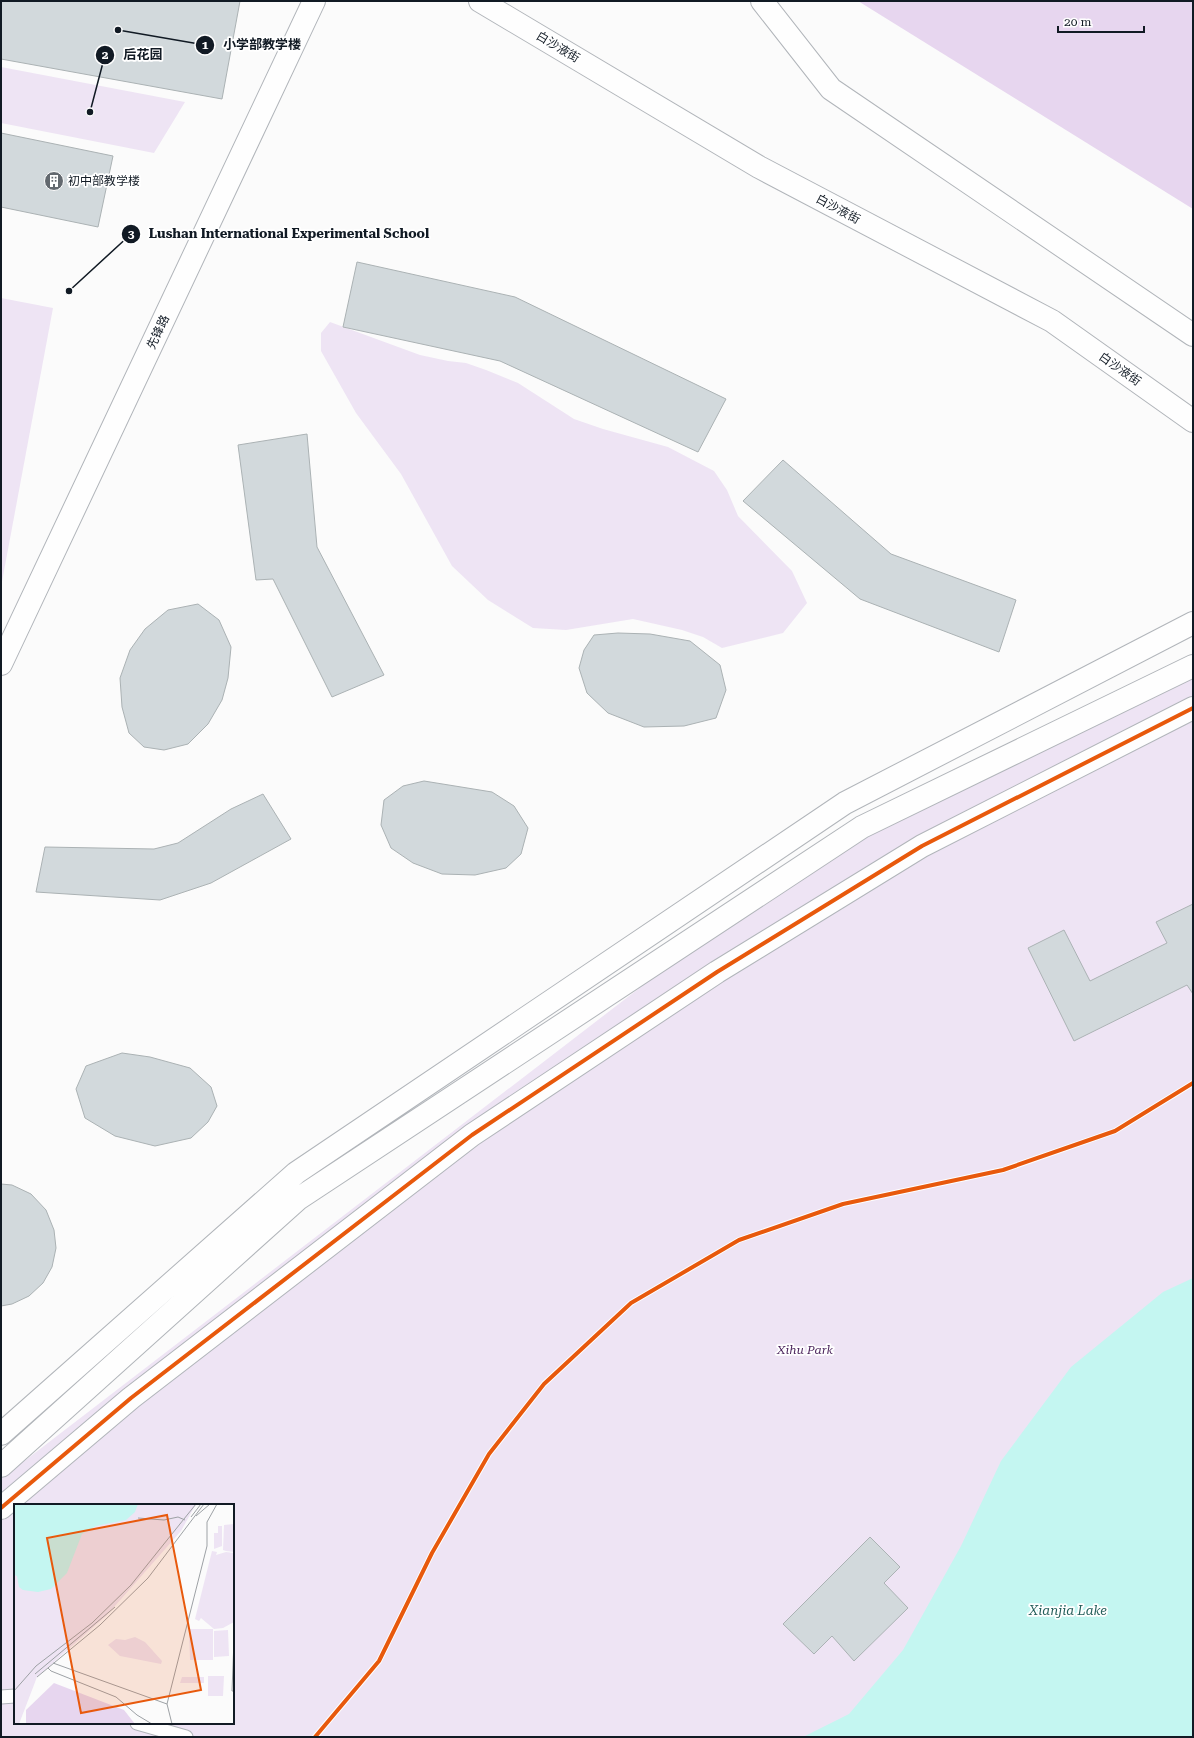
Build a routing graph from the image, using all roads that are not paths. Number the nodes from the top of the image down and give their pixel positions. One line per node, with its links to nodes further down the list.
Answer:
1 (314, 1): 7 (street, 先锋路)
2 (480, 1): 5 (street, 白沙液街)
3 (762, 1): 4 (street)
4 (1193, 335)
5 (1193, 421)
6 (1193, 622): 10 (street)
7 (1, 664)
8 (1193, 666): 11 (street)
9 (1193, 708): 12 (street)
10 (1, 1434)
11 (1, 1466)
12 (1, 1508)
13 (1, 1696): 14 (lane)
14 (14, 1696)
15 (140, 1724): 16 (lane)
16 (186, 1737)

